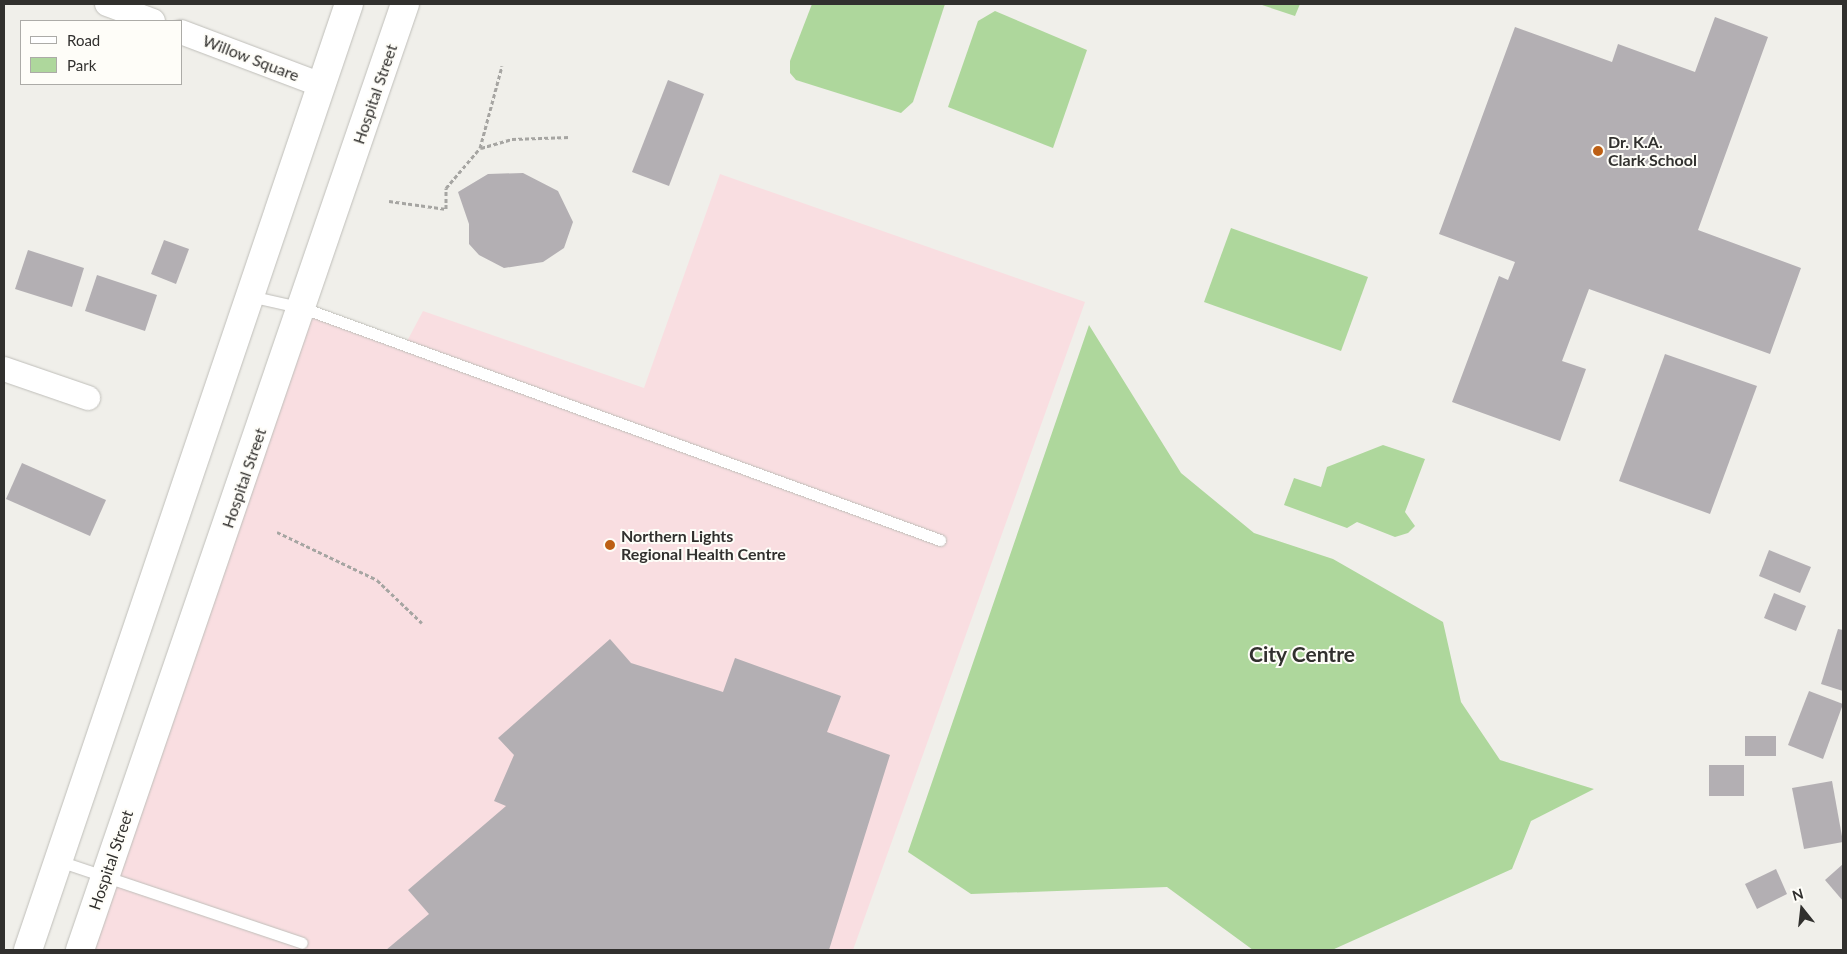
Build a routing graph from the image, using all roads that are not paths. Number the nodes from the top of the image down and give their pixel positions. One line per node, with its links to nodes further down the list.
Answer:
1 (107, 4): 4 (street)
2 (349, 4): 6 (main road)
3 (405, 4): 8 (main road, Hospital Street)
4 (150, 20)
5 (182, 32): 6 (street, Willow Square)
6 (321, 85): 7 (main road)
7 (250, 296): 8 (lane); 12 (main road)
8 (303, 308): 11 (lane); 13 (main road, Hospital Street)
9 (4, 369): 10 (street)
10 (88, 398)
11 (940, 540)
12 (59, 861): 13 (lane); 15 (main road)
13 (106, 874): 14 (lane); 16 (main road, Hospital Street)
14 (302, 943)
15 (28, 950)
16 (80, 950)

